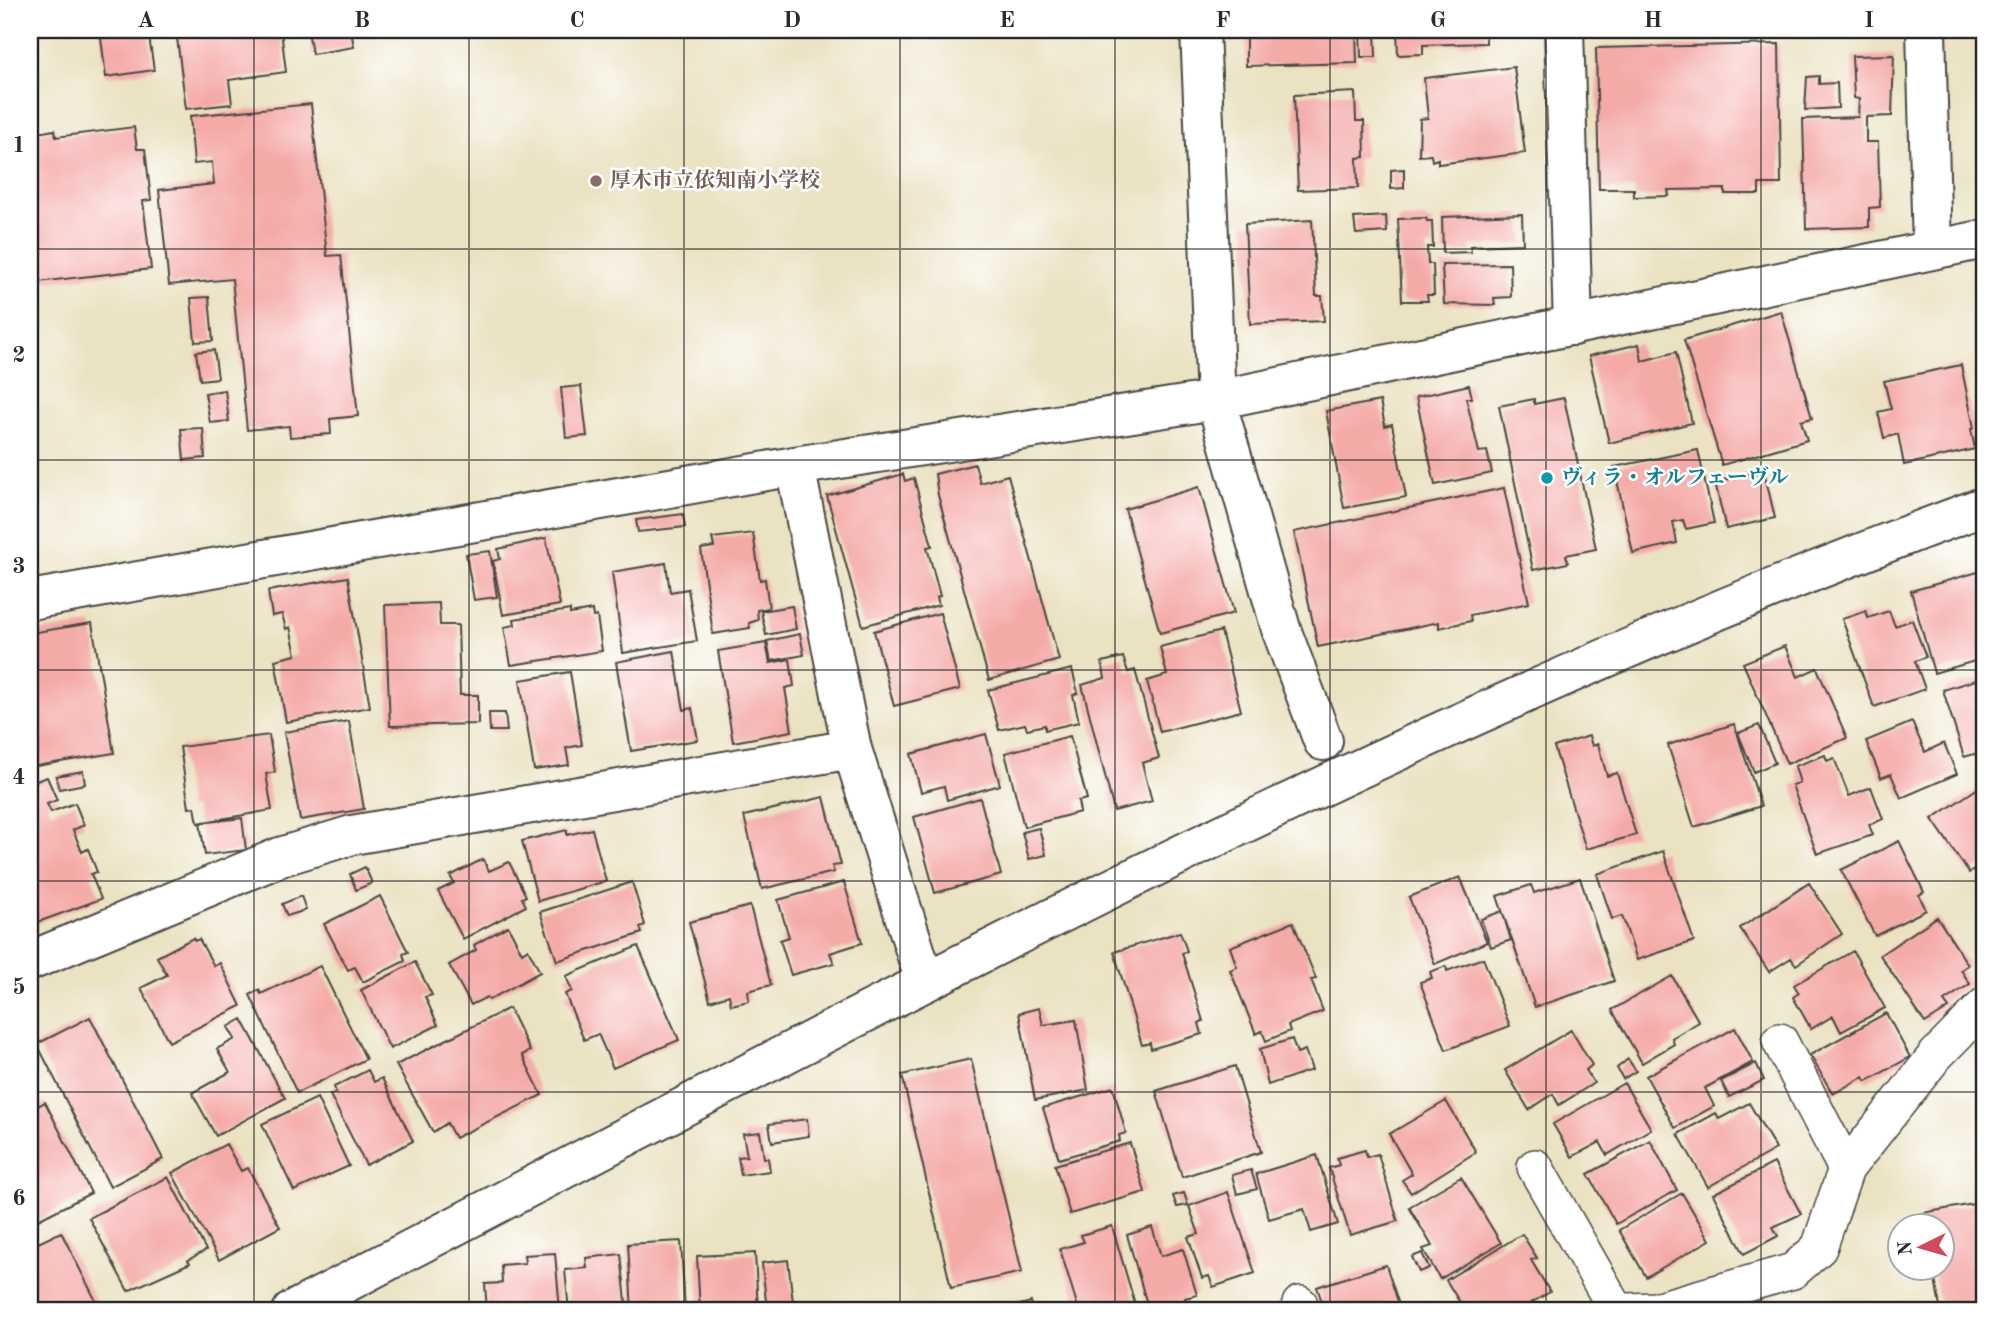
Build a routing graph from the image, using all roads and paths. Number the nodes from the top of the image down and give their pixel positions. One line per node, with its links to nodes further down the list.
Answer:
1 (1200, 30): 7 (street)
2 (1564, 30): 6 (street)
3 (1926, 30): 5 (street)
4 (1985, 239): 5 (street)
5 (1932, 250): 6 (street)
6 (1573, 326): 7 (street)
7 (1216, 400): 8 (street); 11 (street)
8 (795, 466): 10 (street); 12 (street)
9 (1985, 506): 14 (street)
10 (30, 600)
11 (1323, 741)
12 (852, 749): 13 (street); 14 (street)
13 (30, 961)
14 (925, 982): 19 (street)
15 (1985, 1005): 18 (lane)
16 (1780, 1041): 18 (lane)
17 (1535, 1167): 20 (lane)
18 (1846, 1169): 21 (lane)
19 (292, 1311)
20 (1617, 1311)
21 (1628, 1311)

